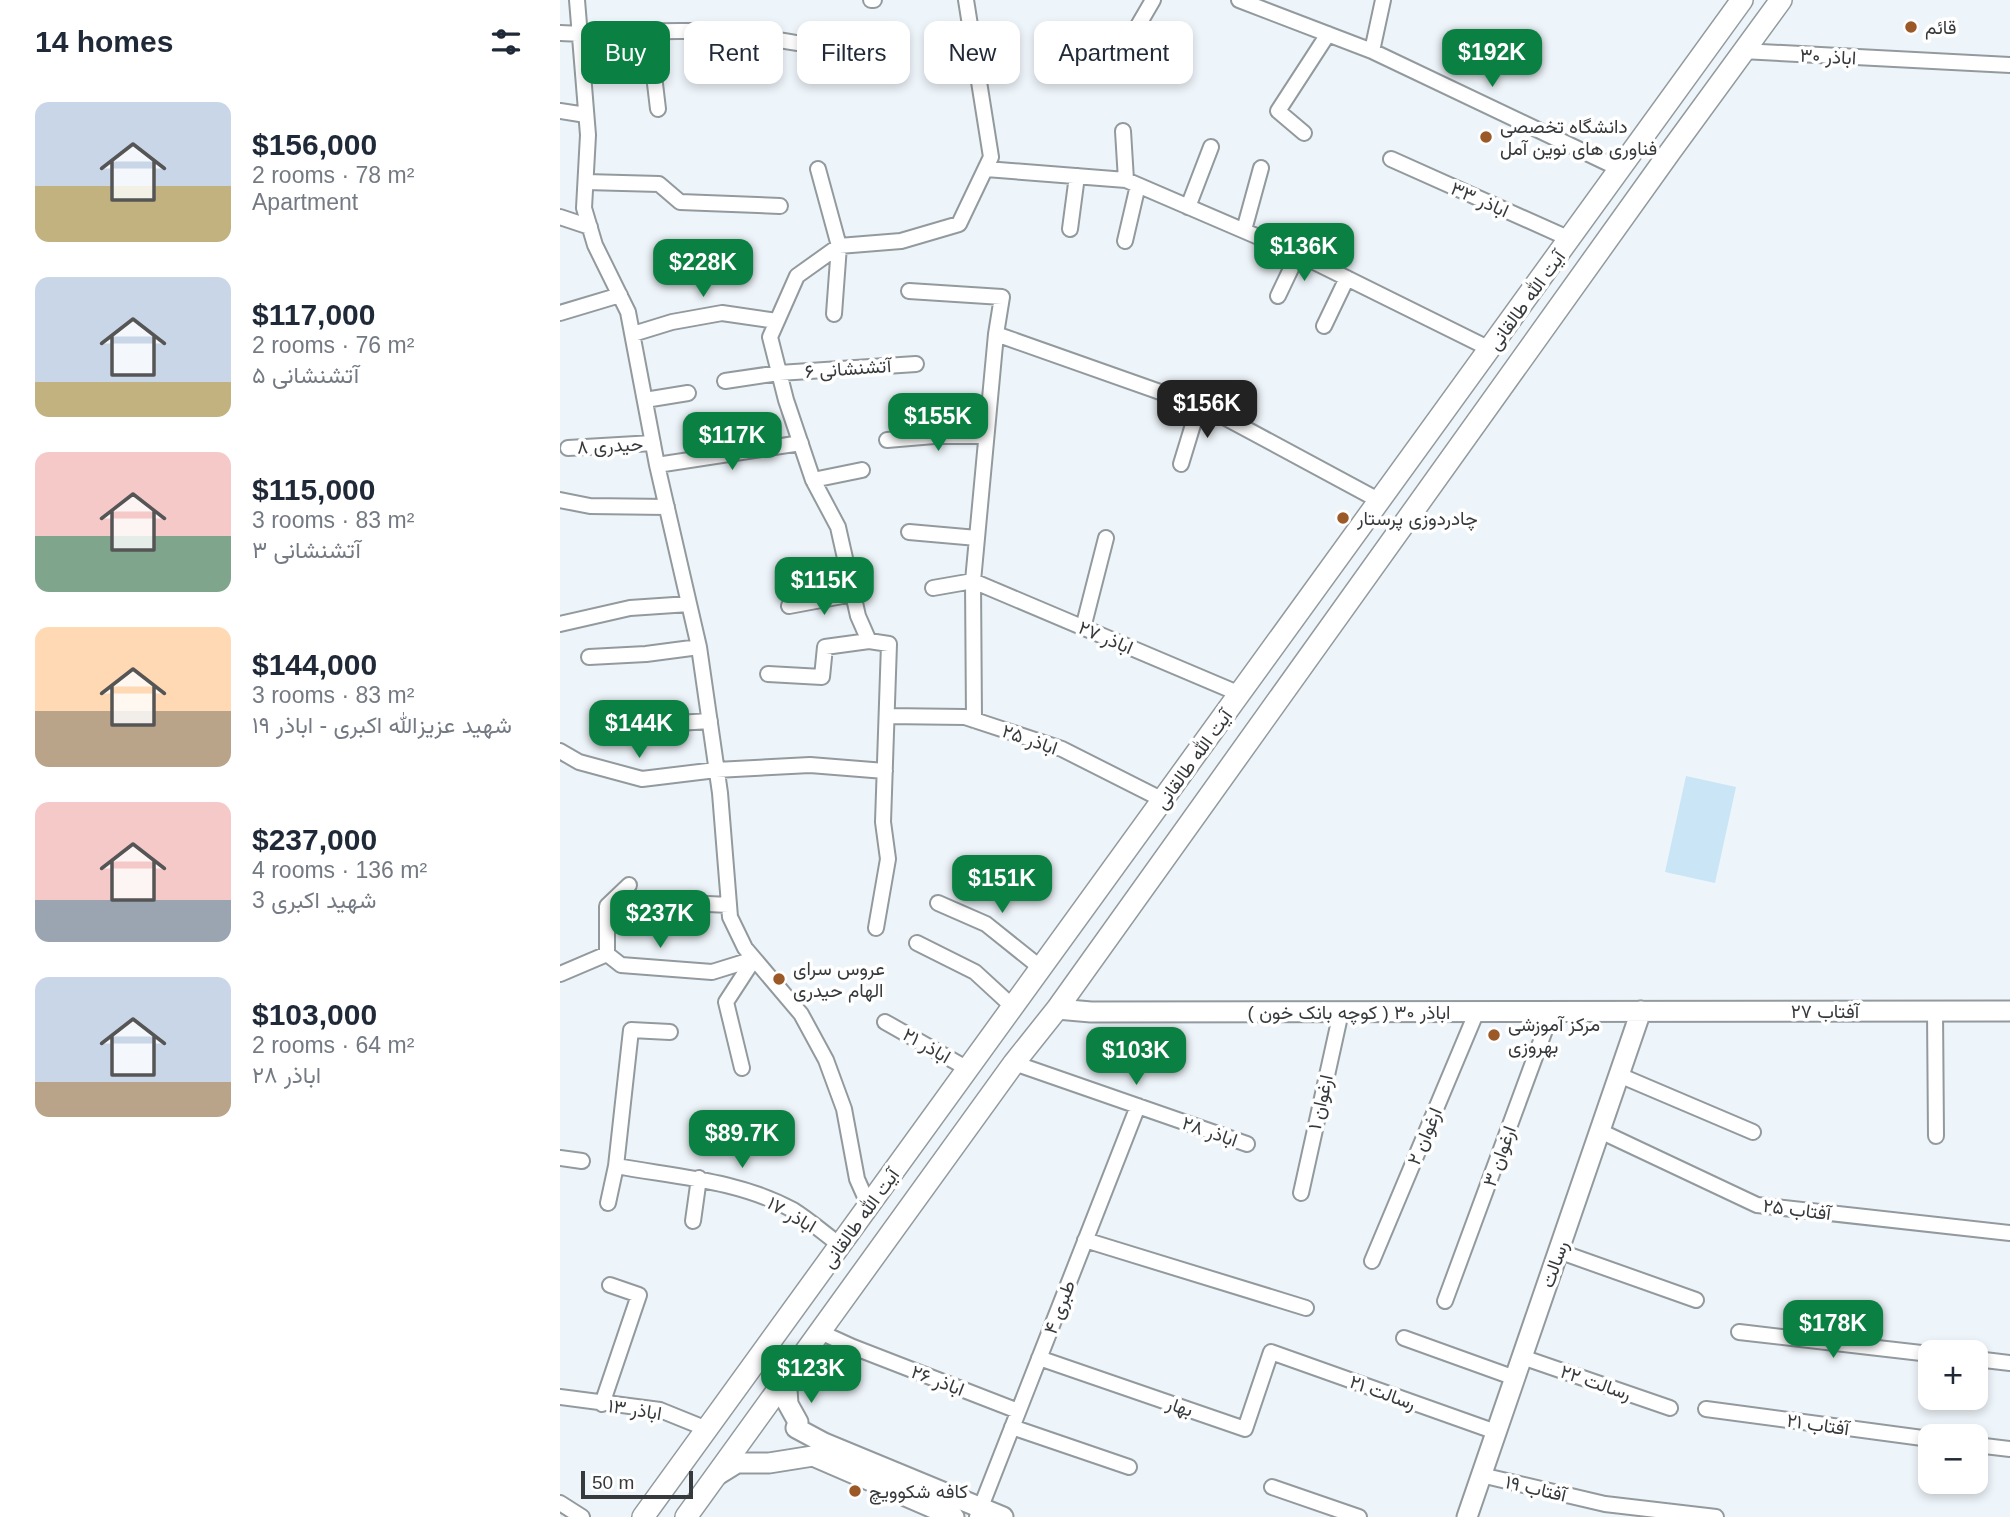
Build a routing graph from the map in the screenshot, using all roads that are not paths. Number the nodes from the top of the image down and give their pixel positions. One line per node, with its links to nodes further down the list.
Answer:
1 (577, 0): 11 (street)
2 (966, 0): 27 (street)
3 (1153, 0): 8 (street)
4 (1239, 0): 12 (street)
5 (1383, 0): 14 (street)
6 (1742, 0): 28 (main road, آیت الله طالقانی)
7 (1782, 0): 15 (main road, آیت الله طالقانی)
8 (1141, 21)
9 (560, 33): 11 (street)
10 (670, 33): 13 (street)
11 (580, 34): 20 (street)
12 (1328, 34): 14 (street); 22 (street)
13 (797, 43)
14 (1372, 51): 28 (street)
15 (1742, 51): 16 (street, اباذر ۳۰); 105 (main road, آیت الله طالقانی)
16 (2010, 65)
17 (655, 84): 18 (street)
18 (658, 109)
19 (560, 111): 20 (street)
20 (586, 115): 30 (street)
21 (1123, 131): 31 (street)
22 (1304, 133)
23 (1211, 148): 33 (street)
24 (1391, 159): 38 (street, اباذر ۳۳)
25 (1261, 168): 37 (street)
26 (818, 169): 40 (street)
27 (986, 169): 29 (street); 40 (street)
28 (1620, 170): 38 (main road, آیت الله طالقانی)
29 (1077, 176): 31 (street); 36 (street)
30 (586, 181): 32 (street); 35 (street)
31 (1132, 183): 33 (street); 39 (street)
32 (780, 206)
33 (1188, 207): 37 (street)
34 (560, 217): 35 (street)
35 (590, 227): 44 (street)
36 (1070, 229)
37 (1244, 230): 41 (street)
38 (1570, 239): 52 (main road, آیت الله طالقانی)
39 (1125, 241)
40 (839, 246): 47 (street); 48 (street)
41 (1298, 254): 42 (street); 45 (street)
42 (1348, 278): 49 (street); 52 (street)
43 (909, 291): 51 (street)
44 (620, 295): 46 (street); 50 (street)
45 (1278, 296)
46 (560, 313)
47 (834, 314)
48 (777, 321): 50 (street); 54 (street)
49 (1324, 326)
50 (633, 334): 57 (street)
51 (996, 334): 58 (street); 59 (street)
52 (1490, 349): 69 (main road, آیت الله طالقانی)
53 (916, 364): 54 (street, آتشنشانی ۶)
54 (779, 373): 55 (street, آتشنشانی ۶); 62 (street)
55 (725, 381)
56 (688, 393): 57 (street)
57 (645, 400): 61 (street)
58 (1199, 405): 64 (street); 69 (street)
59 (986, 436): 60 (street); 72 (street)
60 (887, 440)
61 (653, 443): 63 (street, حیدری ۸); 65 (street)
62 (801, 443): 65 (street); 67 (street)
63 (568, 448)
64 (1181, 464)
65 (657, 465): 70 (street)
66 (862, 470): 67 (street)
67 (813, 480): 76 (street)
68 (560, 500): 70 (street)
69 (1380, 501): 85 (main road, آیت الله طالقانی)
70 (667, 507): 77 (street)
71 (909, 532): 72 (street)
72 (977, 538): 74 (street)
73 (1106, 538): 80 (street)
74 (972, 581): 75 (street); 80 (street, اباذر ۲۷); 87 (street)
75 (933, 588)
76 (853, 594): 78 (street); 81 (street)
77 (689, 604): 79 (street); 82 (street)
78 (789, 606)
79 (560, 624)
80 (1083, 628): 85 (street, اباذر ۲۷)
81 (869, 641): 84 (street); 86 (street)
82 (699, 647): 83 (street); 88 (street)
83 (589, 657)
84 (768, 674)
85 (1240, 694): 93 (main road, آیت الله طالقانی)
86 (887, 716): 87 (street, اباذر ۲۵); 92 (street)
87 (974, 720): 93 (street, اباذر ۲۵)
88 (710, 722): 89 (street); 91 (street)
89 (645, 725)
90 (560, 751): 91 (street)
91 (716, 770): 92 (street); 97 (street)
92 (885, 771): 98 (street)
93 (1163, 800): 102 (main road, آیت الله طالقانی)
94 (629, 885): 100 (street)
95 (644, 901): 97 (street)
96 (938, 903): 102 (street)
97 (729, 905): 101 (street)
98 (876, 928)
99 (917, 943): 104 (street)
100 (607, 954): 101 (street); 103 (street)
101 (754, 959): 115 (street); 132 (street)
102 (1041, 968): 104 (main road, آیت الله طالقانی)
103 (560, 974)
104 (1013, 1007): 116 (main road, آیت الله طالقانی)
105 (1057, 1009): 111 (main road, اباذر ۳۰ ( کوچه بانک خون )); 114 (main road, آیت الله طالقانی)
106 (1477, 1011): 107 (main road, اباذر ۳۰ ( کوچه بانک خون )); 111 (main road, اباذر ۳۰ ( کوچه بانک خون )); 138 (street, ارغوان ۲)
107 (1552, 1011): 108 (main road, اباذر ۳۰ ( کوچه بانک خون )); 141 (street, ارغوان ۳)
108 (1641, 1011): 109 (main road, آفتاب ۲۷); 117 (main road, رسالت)
109 (1935, 1011): 110 (main road, آفتاب ۲۷); 123 (street)
110 (2010, 1011)
111 (1341, 1012): 130 (street, ارغوان ۱)
112 (885, 1022): 116 (street, اباذر ۲۱)
113 (670, 1032): 128 (street)
114 (1014, 1063): 118 (main road, آیت الله طالقانی); 119 (street, اباذر ۲۸)
115 (742, 1068)
116 (968, 1069): 118 (main road); 122 (main road, آیت الله طالقانی)
117 (1619, 1075): 120 (main road, رسالت); 121 (street)
118 (995, 1089): 125 (main road, آیت الله طالقانی)
119 (1138, 1106): 124 (street, اباذر ۲۸); 135 (street, طبری ۴)
120 (1600, 1131): 134 (street, آفتاب ۲۵); 137 (main road, رسالت)
121 (1753, 1132)
122 (922, 1133): 125 (main road); 132 (main road, آیت الله طالقانی)
123 (1936, 1136)
124 (1247, 1144)
125 (950, 1152): 143 (main road, آیت الله طالقانی)
126 (560, 1157): 127 (street)
127 (582, 1161)
128 (616, 1166): 129 (street, اباذر ۱۷); 131 (street)
129 (699, 1178): 133 (street); 136 (street, اباذر ۱۷)
130 (1301, 1193)
131 (608, 1203)
132 (869, 1206): 136 (main road, آیت الله طالقانی)
133 (693, 1221)
134 (2010, 1233)
135 (1085, 1240): 142 (street); 149 (street, طبری ۴)
136 (841, 1245): 160 (main road, آیت الله طالقانی)
137 (1558, 1251): 140 (street); 148 (main road, رسالت)
138 (1372, 1262)
139 (610, 1285): 155 (street)
140 (1696, 1300)
141 (1445, 1301)
142 (1306, 1308)
143 (820, 1332): 152 (main road, آیت الله طالقانی); 158 (street, اباذر ۲۶)
144 (1739, 1332): 147 (street)
145 (1404, 1338): 153 (street)
146 (1271, 1352): 149 (street, بهار); 161 (street, رسالت ۲۱)
147 (1918, 1353)
148 (1522, 1357): 153 (main road, رسالت); 156 (street, رسالت ۲۲)
149 (1039, 1358): 158 (street, طبری ۴)
150 (1988, 1360): 151 (street)
151 (2010, 1363)
152 (786, 1375): 164 (main road); 168 (main road, آیت الله طالقانی)
153 (1515, 1378): 161 (main road, رسالت)
154 (560, 1397): 155 (street, اباذر ۱۳)
155 (602, 1404): 160 (street, اباذر ۱۳)
156 (1670, 1408)
157 (1706, 1409): 162 (street, آفتاب ۲۱)
158 (1018, 1411): 159 (street, طبری ۴)
159 (1012, 1427): 166 (street); 172 (street, طبری ۴)
160 (707, 1429): 174 (main road, آیت الله طالقانی)
161 (1496, 1432): 167 (main road, رسالت)
162 (1918, 1437)
163 (1988, 1446): 165 (street)
164 (818, 1449): 168 (main road); 172 (main road); 176 (main road)
165 (2010, 1449)
166 (1129, 1467)
167 (1481, 1475): 171 (street, آفتاب ۱۹); 179 (main road, رسالت)
168 (715, 1477): 175 (main road, آیت الله طالقانی)
169 (1272, 1487): 178 (street)
170 (560, 1503): 173 (street)
171 (1604, 1511): 180 (street, آفتاب ۱۹)
172 (979, 1512): 177 (main road)
173 (582, 1517)
174 (643, 1517)
175 (686, 1517)
176 (954, 1517)
177 (1003, 1517)
178 (1359, 1517)
179 (1467, 1517)
180 (1716, 1517)

